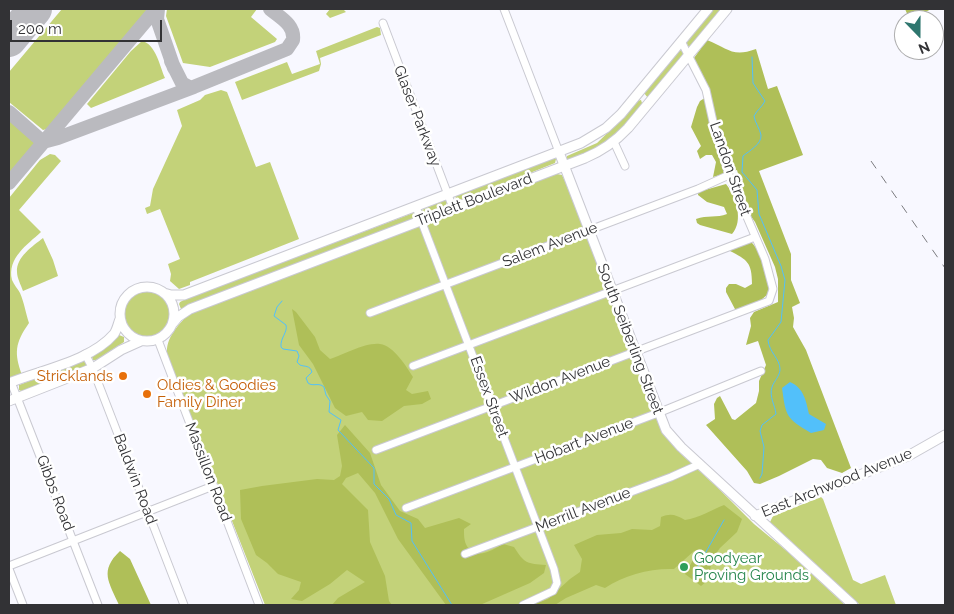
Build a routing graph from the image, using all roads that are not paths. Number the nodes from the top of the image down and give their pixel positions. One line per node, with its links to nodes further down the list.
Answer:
1 (504, 9): 8 (street, South Seiberling Street)
2 (708, 9): 5 (main road, Triplett Boulevard)
3 (727, 9): 6 (main road, Triplett Boulevard)
4 (383, 23): 12 (street, Glaser Parkway)
5 (681, 41): 6 (street, Landon Street); 8 (main road, Triplett Boulevard)
6 (688, 55): 7 (main road, Triplett Boulevard); 11 (street, Landon Street)
7 (614, 142): 9 (main road, Triplett Boulevard); 10 (street)
8 (558, 152): 9 (main road, South Seiberling Street); 12 (main road, Triplett Boulevard)
9 (564, 166): 14 (main road, Triplett Boulevard); 16 (main road, South Seiberling Street)
10 (625, 166)
11 (729, 175): 16 (street, Salem Avenue); 17 (street, Landon Street)
12 (448, 195): 13 (main road, Triplett Boulevard); 14 (street, Glaser Parkway)
13 (416, 207): 15 (street, Essex Street); 20 (main road, Triplett Boulevard)
14 (453, 208): 15 (main road, Triplett Boulevard)
15 (421, 220): 18 (street, Essex Street); 24 (main road, Triplett Boulevard)
16 (588, 230): 18 (street, Salem Avenue); 19 (main road, South Seiberling Street)
17 (755, 237): 19 (street); 21 (street, Landon Street)
18 (446, 284): 22 (street, Salem Avenue); 27 (street, Essex Street)
19 (611, 291): 27 (street); 28 (main road, South Seiberling Street)
20 (164, 293): 23 (main road); 24 (main road)
21 (771, 298): 28 (street, Wildon Avenue)
22 (370, 313)
23 (120, 319): 26 (main road); 29 (main road)
24 (173, 323): 25 (main road)
25 (158, 340): 26 (main road); 41 (street, Massillon Road)
26 (141, 341): 31 (main road)
27 (470, 345): 30 (street); 35 (street, Essex Street)
28 (635, 352): 35 (street, Wildon Avenue); 36 (main road, South Seiberling Street)
29 (85, 354): 31 (street, Baldwin Road); 33 (main road)
30 (413, 366)
31 (93, 368): 34 (main road); 43 (street, Baldwin Road)
32 (761, 371): 36 (street, Hobart Avenue)
33 (10, 383): 34 (street, Gibbs Road)
34 (13, 399): 46 (street, Gibbs Road)
35 (492, 406): 38 (street, Wildon Avenue); 40 (street, Essex Street)
36 (658, 413): 39 (main road, South Seiberling Street); 40 (street, Hobart Avenue)
37 (945, 434): 44 (main road, East Archwood Avenue)
38 (376, 450)
39 (700, 464): 44 (main road, South Seiberling Street); 45 (street, Merrill Avenue)
40 (515, 466): 42 (street, Hobart Avenue); 45 (street, Essex Street)
41 (213, 486): 43 (street); 52 (street, Massillon Road)
42 (406, 508)
43 (148, 512): 46 (street); 51 (street, Baldwin Road)
44 (755, 516): 54 (main road, South Seiberling Street)
45 (538, 528): 47 (street, Merrill Avenue); 53 (street, Essex Street)
46 (74, 541): 48 (street); 50 (street, Gibbs Road)
47 (465, 554)
48 (9, 567): 49 (street)
49 (23, 605)
50 (98, 605)
51 (184, 605)
52 (259, 605)
53 (523, 605)
54 (853, 605)

